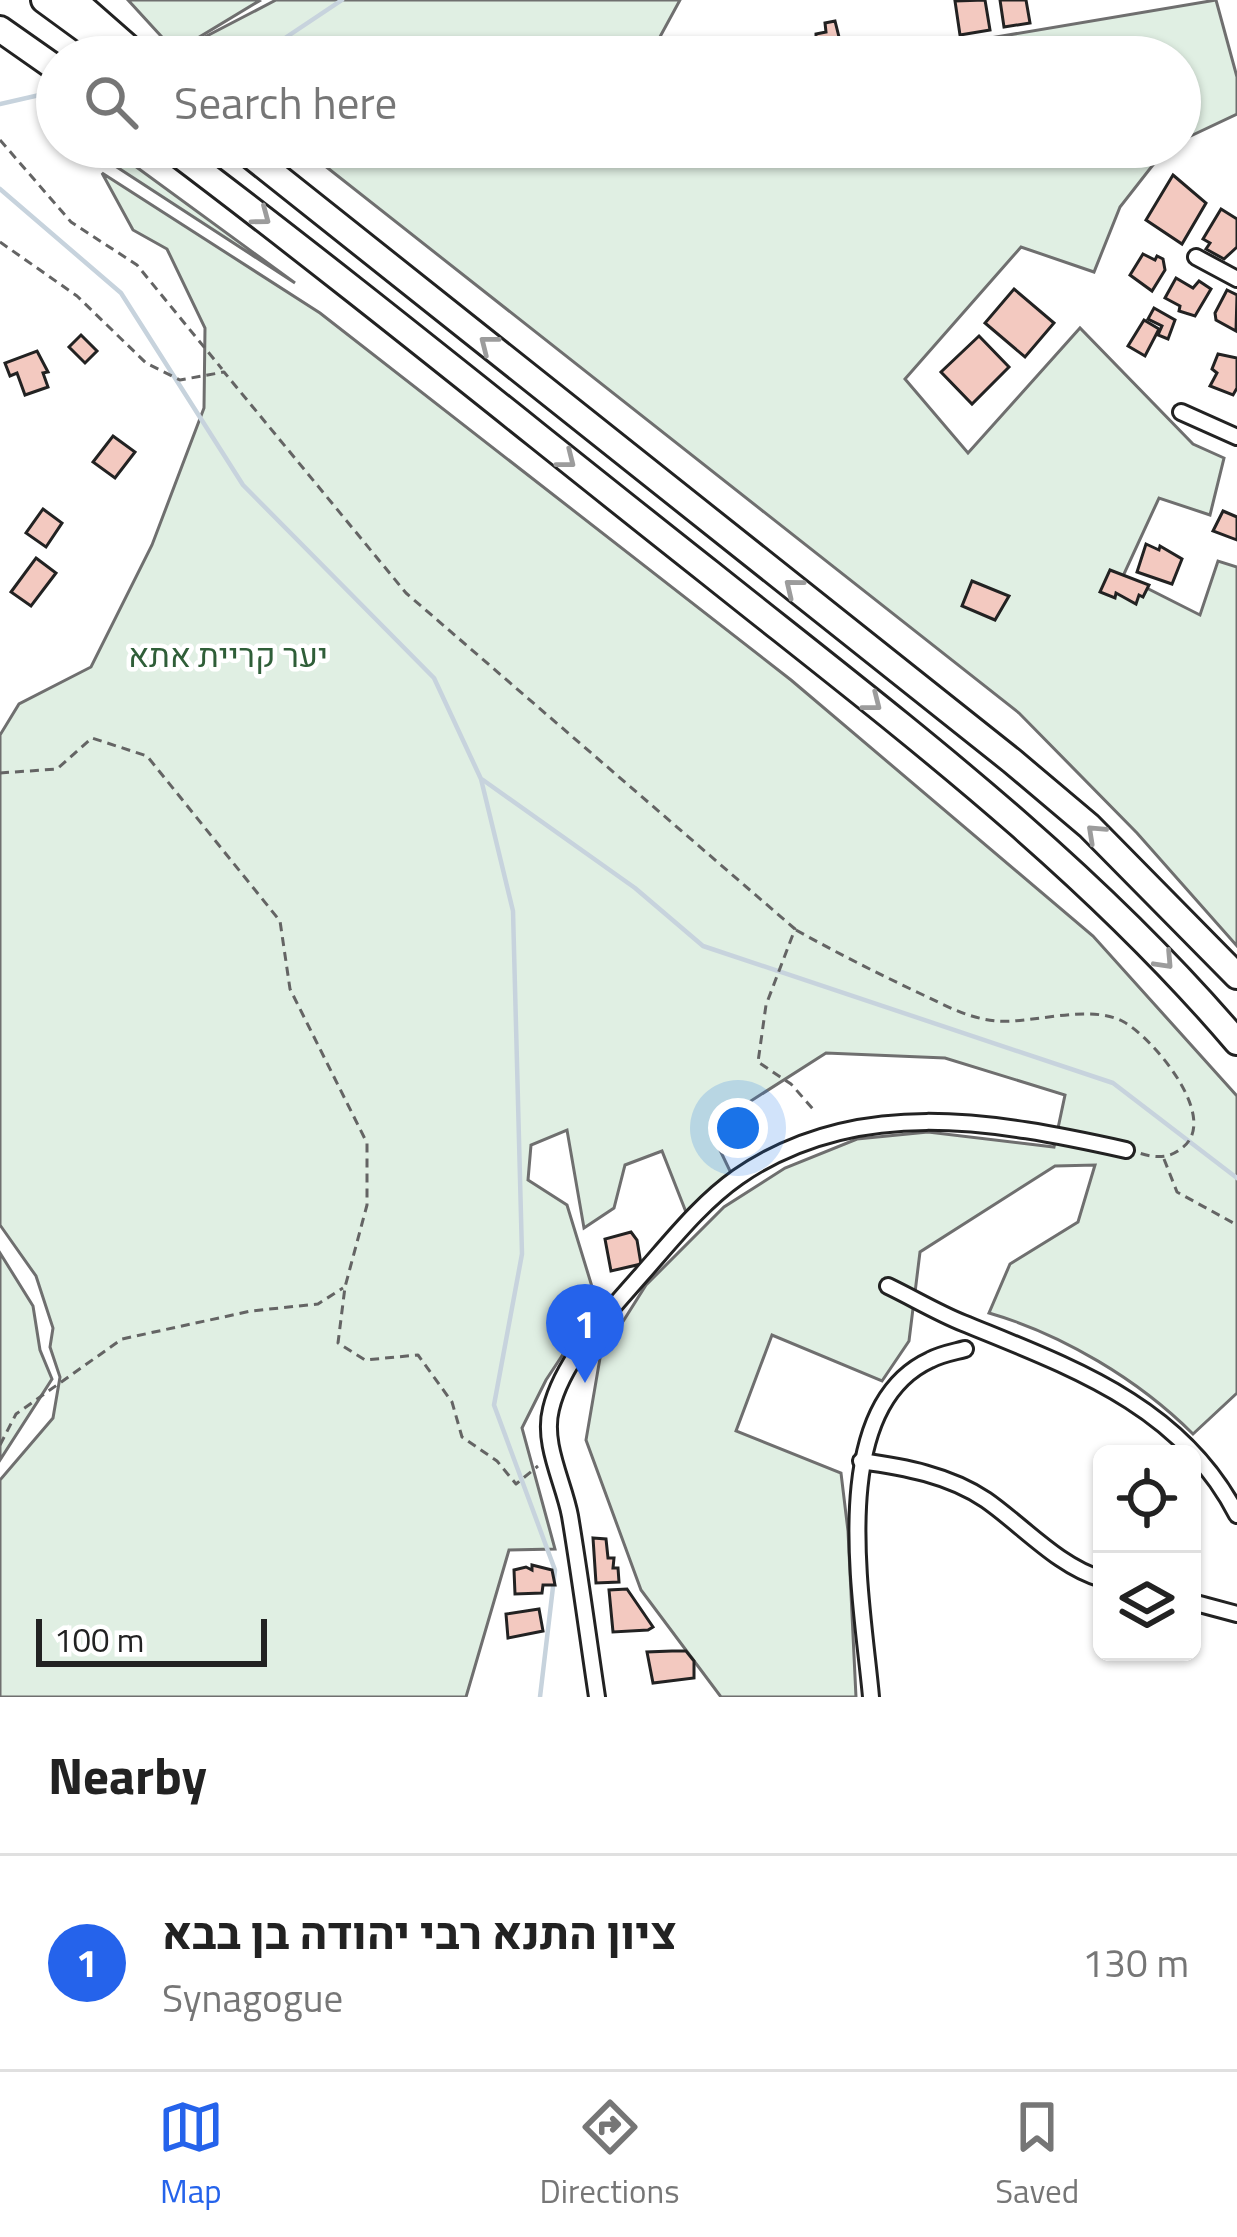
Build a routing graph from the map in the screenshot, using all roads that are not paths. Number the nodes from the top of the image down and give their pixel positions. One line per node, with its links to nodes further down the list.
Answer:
1 (44, 0): 4 (highway)
2 (74, 0): 5 (highway)
3 (0, 28): 6 (highway)
4 (93, 36)
5 (115, 36)
6 (36, 54)
7 (196, 168): 14 (highway, one-way to 14)
8 (266, 168): 13 (highway, one-way to 8)
9 (1196, 257): 10 (street)
10 (1237, 279)
11 (1181, 412): 12 (street)
12 (1237, 437)
13 (1237, 976)
14 (1237, 1042)
15 (1126, 1150): 23 (street)
16 (888, 1286): 19 (street)
17 (965, 1348): 18 (street)
18 (861, 1461): 20 (street); 24 (street)
19 (1237, 1515)
20 (1093, 1574)
21 (1201, 1604): 22 (street)
22 (1237, 1614)
23 (597, 1697)
24 (872, 1697)

